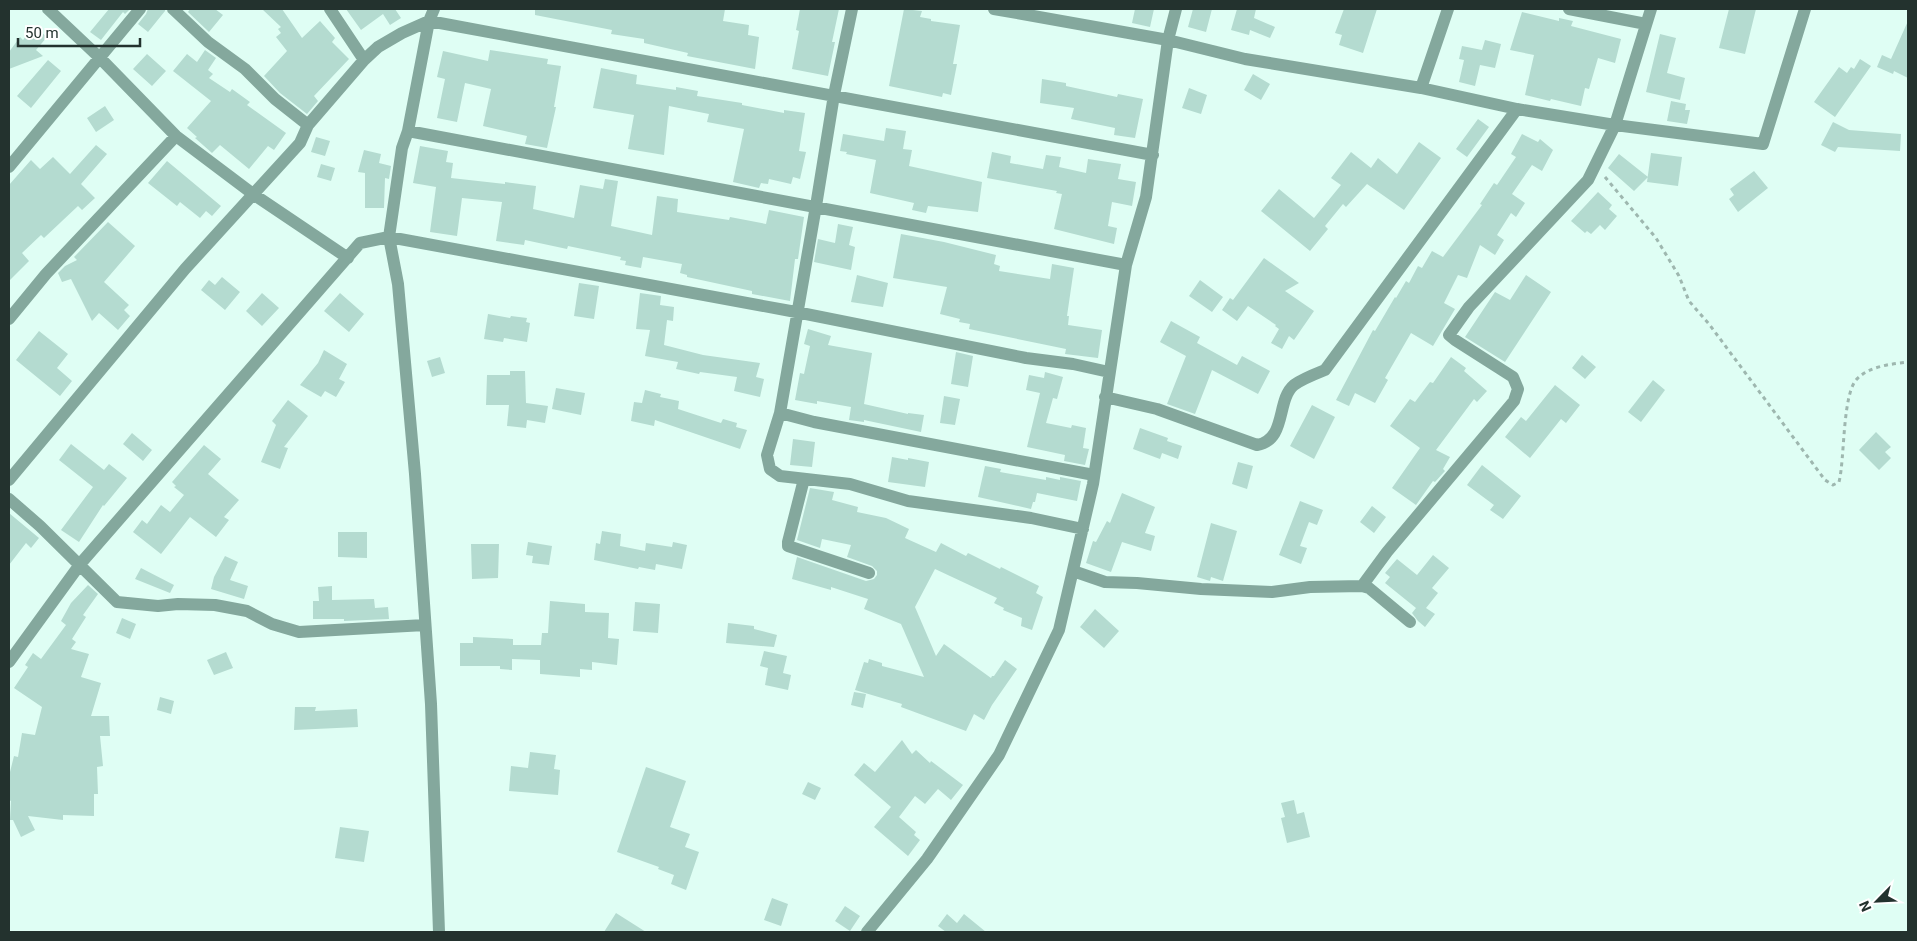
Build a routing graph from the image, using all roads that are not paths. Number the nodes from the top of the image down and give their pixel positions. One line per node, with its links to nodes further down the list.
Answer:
1 (48, 9): 16 (street)
2 (140, 9): 16 (street)
3 (173, 9): 21 (street)
4 (330, 9): 17 (street)
5 (434, 9): 13 (street)
6 (852, 9): 19 (street)
7 (994, 9): 15 (street)
8 (1176, 9): 15 (street)
9 (1448, 9): 18 (street)
10 (1569, 9): 14 (street)
11 (1651, 9): 14 (street)
12 (1805, 9): 22 (street)
13 (429, 21): 17 (street); 19 (street); 23 (street)
14 (1646, 24): 22 (street)
15 (1168, 40): 18 (street); 25 (street)
16 (100, 58): 24 (street); 26 (street)
17 (364, 60): 21 (street)
18 (1421, 88): 20 (street)
19 (834, 95): 25 (street); 28 (street)
20 (1517, 109): 22 (street); 35 (street)
21 (308, 125): 27 (street)
22 (1615, 125): 45 (street)
23 (408, 131): 28 (street); 29 (street)
24 (176, 136): 27 (street); 33 (street)
25 (1153, 156): 31 (street)
26 (9, 167)
27 (253, 194): 30 (street); 39 (street)
28 (816, 206): 31 (street); 32 (street)
29 (389, 237): 30 (street); 32 (street); 47 (street)
30 (348, 258): 42 (street)
31 (1126, 265): 34 (street)
32 (796, 312): 34 (street); 36 (street)
33 (9, 319)
34 (1109, 372): 35 (street)
35 (1105, 397): 37 (street)
36 (780, 413): 37 (street); 38 (street)
37 (1094, 474): 41 (street)
38 (804, 479): 41 (street); 44 (street)
39 (9, 480)
40 (9, 499): 42 (street)
41 (1083, 529): 43 (street)
42 (79, 565): 47 (street); 48 (street)
43 (1073, 571): 45 (street); 50 (street)
44 (869, 573)
45 (1362, 586): 46 (street)
46 (1410, 622)
47 (425, 625): 49 (street)
48 (9, 662)
49 (439, 932)
50 (867, 932)

